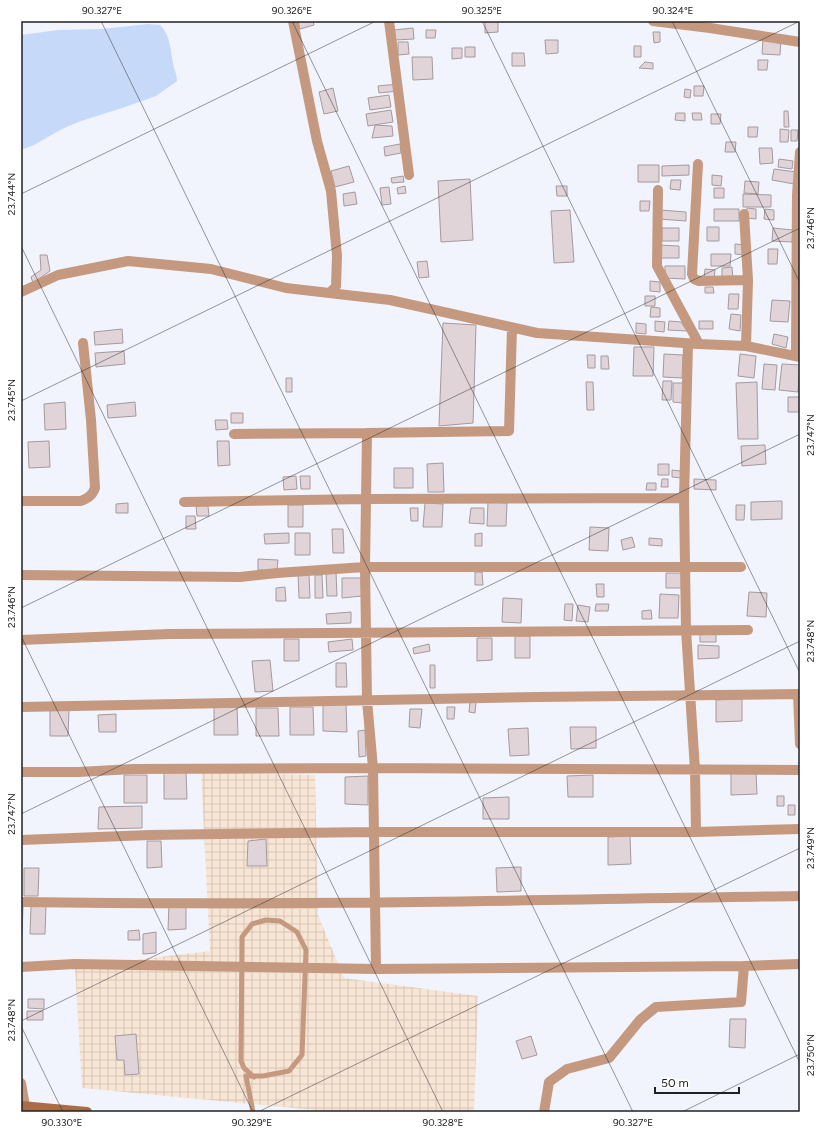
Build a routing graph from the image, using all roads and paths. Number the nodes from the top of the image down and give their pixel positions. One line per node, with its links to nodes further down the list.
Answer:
1 (293, 21): 12 (street)
2 (389, 21): 7 (street)
3 (653, 21): 4 (street)
4 (800, 42)
5 (800, 152): 18 (street)
6 (698, 164): 10 (street)
7 (409, 175)
8 (658, 190): 16 (street)
9 (744, 214): 10 (street)
10 (748, 280): 17 (street)
11 (21, 292): 12 (street)
12 (330, 293): 13 (street)
13 (512, 328): 15 (street); 19 (street)
14 (83, 343): 23 (street)
15 (688, 344): 16 (street); 21 (street)
16 (699, 344): 17 (street)
17 (746, 346): 18 (street)
18 (798, 357)
19 (367, 433): 20 (street); 22 (street)
20 (234, 434)
21 (684, 498): 22 (street); 26 (street)
22 (367, 499): 24 (street); 25 (street)
23 (21, 501)
24 (184, 502)
25 (365, 567): 26 (street); 28 (street); 31 (street)
26 (685, 567): 27 (street); 29 (street)
27 (742, 567)
28 (21, 575)
29 (686, 630): 30 (street); 31 (street); 34 (street)
30 (748, 630)
31 (367, 633): 32 (street); 35 (street)
32 (21, 640)
33 (799, 694): 34 (street); 37 (street)
34 (690, 695): 35 (street); 39 (street)
35 (367, 700): 36 (street); 38 (street)
36 (21, 707)
37 (800, 744)
38 (373, 768): 39 (street); 41 (street); 43 (street)
39 (695, 770): 40 (street); 44 (street)
40 (800, 770)
41 (21, 772)
42 (800, 829): 44 (street)
43 (373, 832): 44 (street); 45 (street); 48 (street)
44 (696, 832)
45 (21, 840)
46 (800, 896): 48 (street)
47 (21, 902): 48 (street)
48 (375, 903): 52 (street)
49 (800, 964): 50 (street)
50 (744, 966): 52 (street); 58 (street)
51 (21, 967): 52 (street)
52 (376, 969)
53 (254, 1077): 53 (lane); 57 (lane)
54 (21, 1083): 55 (street)
55 (23, 1106): 56 (street)
56 (87, 1112)
57 (253, 1112)
58 (544, 1112)

